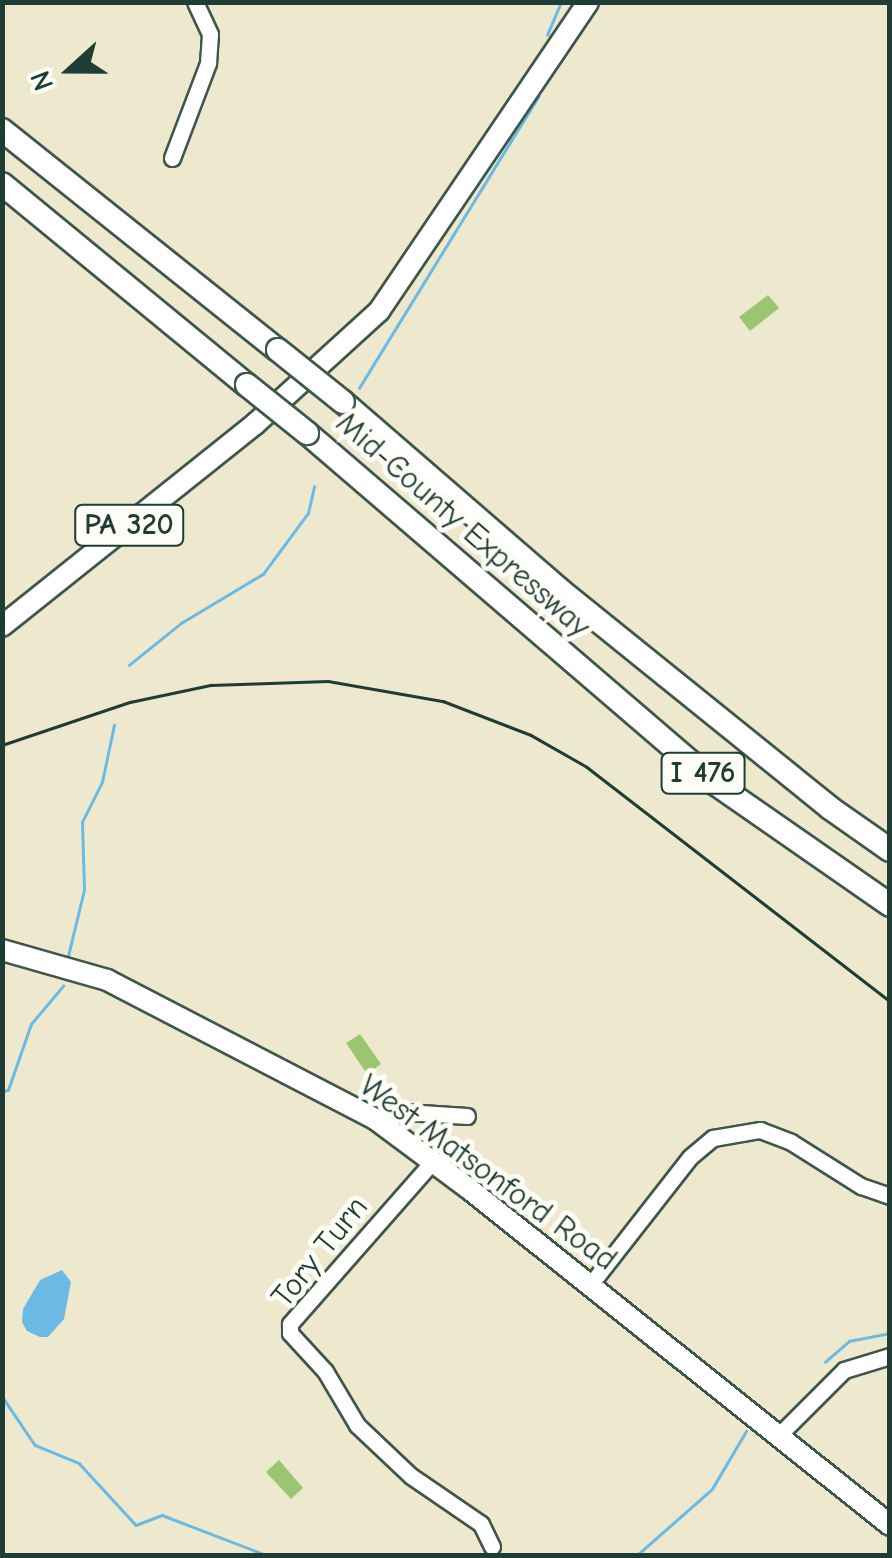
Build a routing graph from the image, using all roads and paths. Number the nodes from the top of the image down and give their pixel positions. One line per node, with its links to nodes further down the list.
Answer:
1 (196, 2): 4 (street)
2 (588, 2): 6 (main road, PA 320)
3 (2, 130): 7 (highway, Mid-County Expressway / I 476, bridge)
4 (172, 158)
5 (2, 184): 8 (highway, Mid-County Expressway / I 476, bridge)
6 (2, 626)
7 (890, 850)
8 (890, 905)
9 (2, 950): 11 (main road, West Matsonford Road)
10 (467, 1116): 11 (street)
11 (375, 1119): 12 (main road, West Matsonford Road)
12 (433, 1162): 14 (main road, West Matsonford Road); 18 (street, Tory Turn)
13 (890, 1196): 14 (street)
14 (590, 1285): 16 (main road, West Matsonford Road)
15 (890, 1356): 16 (street)
16 (780, 1435): 17 (main road, West Matsonford Road)
17 (890, 1525)
18 (492, 1547)

